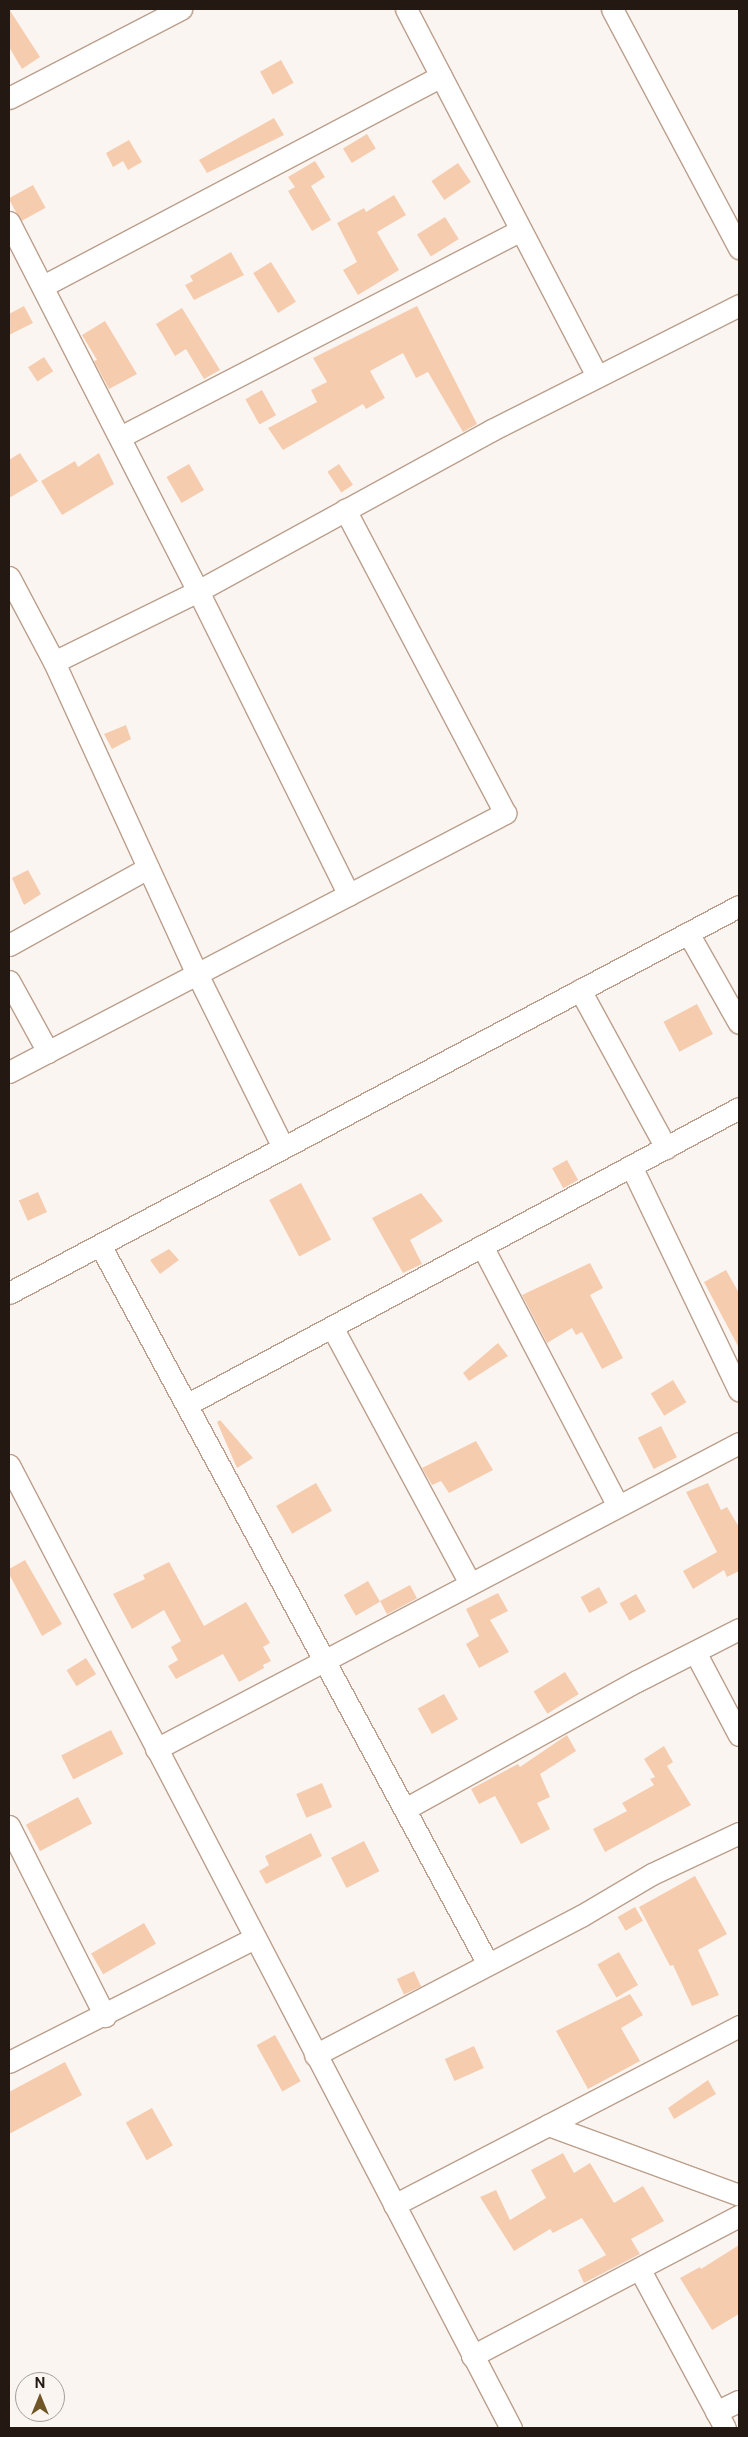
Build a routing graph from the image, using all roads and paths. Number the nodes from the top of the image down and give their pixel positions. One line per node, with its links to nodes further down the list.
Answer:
1 (181, 9): 5 (street)
2 (406, 9): 4 (street)
3 (612, 9): 8 (street)
4 (441, 76): 7 (street); 9 (street)
5 (9, 98)
6 (9, 222): 9 (street)
7 (521, 230): 11 (street); 12 (street)
8 (739, 248)
9 (43, 286): 12 (street)
10 (739, 305): 11 (street)
11 (597, 376): 13 (street)
12 (120, 436): 15 (street)
13 (345, 510): 15 (street); 18 (street)
14 (9, 577): 16 (street)
15 (198, 591): 16 (street); 18 (street)
16 (54, 662): 17 (street)
17 (148, 868): 21 (street); 22 (street)
18 (349, 895): 22 (street)
19 (739, 906): 20 (street)
20 (688, 933): 24 (street); 25 (street)
21 (9, 945)
22 (197, 974): 26 (street); 29 (street)
23 (9, 981): 26 (street)
24 (580, 990): 29 (street); 30 (street)
25 (739, 1023)
26 (48, 1052): 27 (street)
27 (9, 1072)
28 (739, 1108): 30 (street)
29 (283, 1148): 32 (street)
30 (666, 1148): 31 (street)
31 (631, 1166): 33 (street); 36 (street)
32 (100, 1244): 34 (street); 37 (street)
33 (482, 1246): 35 (street); 41 (street)
34 (9, 1293)
35 (332, 1327): 37 (street); 42 (street)
36 (739, 1390)
37 (188, 1404): 45 (street)
38 (739, 1442): 41 (street)
39 (9, 1465): 40 (street)
40 (16, 1498): 47 (street)
41 (618, 1506): 42 (street)
42 (470, 1583): 45 (street)
43 (739, 1629): 44 (street)
44 (695, 1652): 46 (street); 48 (street)
45 (323, 1659): 47 (street); 48 (street)
46 (739, 1735)
47 (156, 1749): 51 (street)
48 (405, 1809): 52 (street)
49 (9, 1826): 53 (street)
50 (739, 1833): 52 (street)
51 (254, 1938): 53 (street); 55 (street)
52 (488, 1964): 55 (street)
53 (105, 2016): 56 (street)
54 (739, 2026): 57 (street)
55 (315, 2055): 59 (street)
56 (9, 2062)
57 (548, 2125): 58 (street); 59 (street)
58 (739, 2196)
59 (394, 2205): 62 (street)
60 (739, 2216): 61 (street)
61 (640, 2270): 62 (street); 64 (street)
62 (472, 2356): 65 (street)
63 (739, 2401): 64 (street)
64 (720, 2420)
65 (511, 2428)

